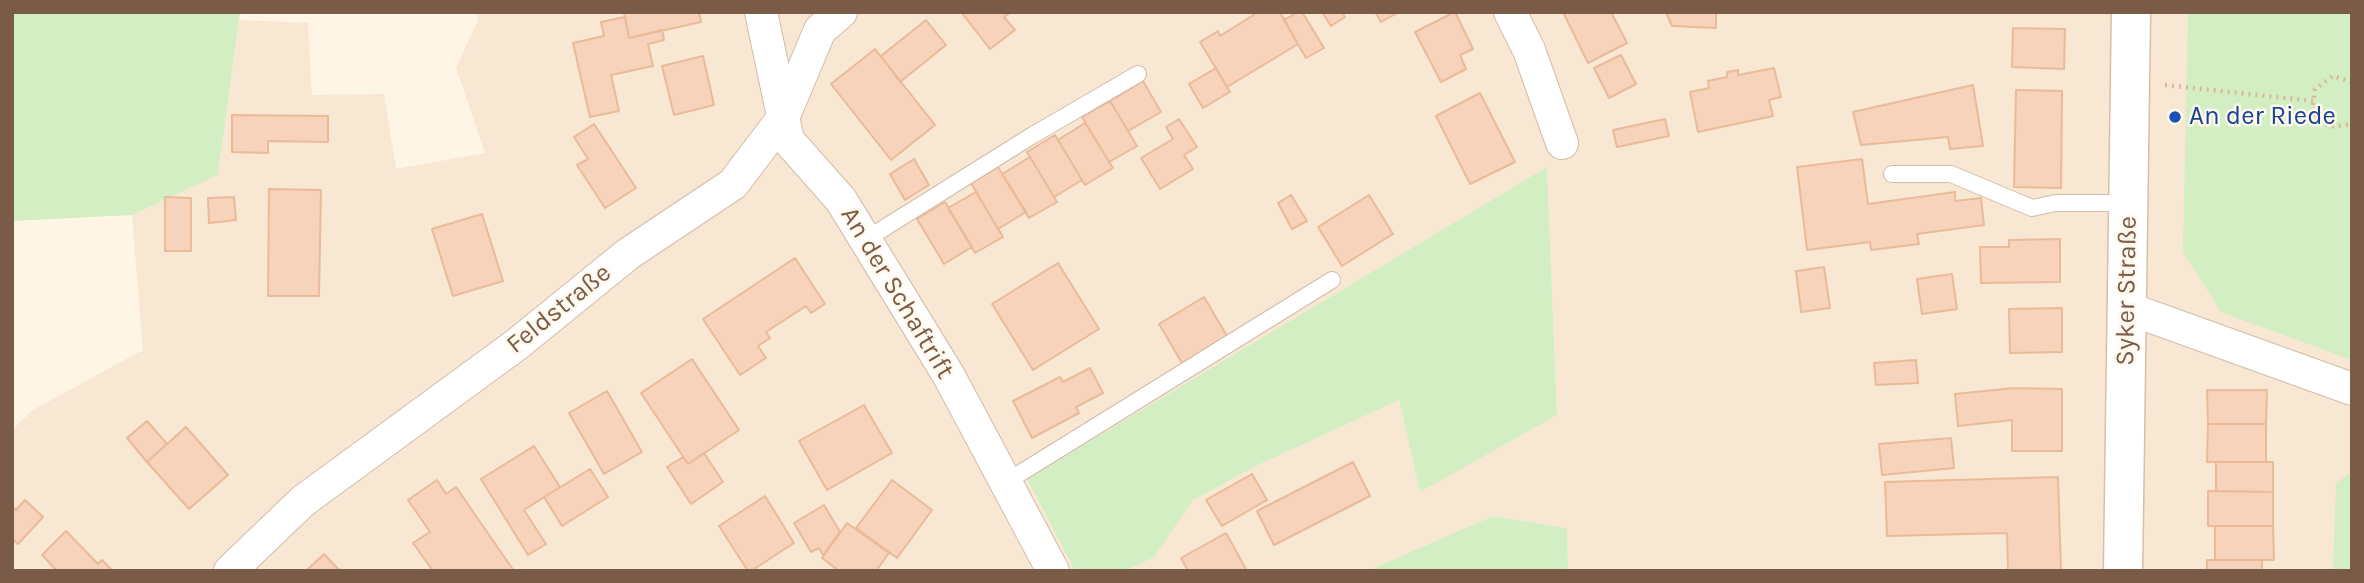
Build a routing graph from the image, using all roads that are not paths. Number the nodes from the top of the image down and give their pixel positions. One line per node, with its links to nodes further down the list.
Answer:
1 (761, 12): 6 (street, An der Schaftrift)
2 (841, 12): 6 (street, Feldstraße)
3 (1510, 12): 7 (street)
4 (2131, 12): 9 (main road, Syker Straße)
5 (1138, 74): 10 (lane)
6 (783, 118): 10 (street, An der Schaftrift); 15 (street, Feldstraße)
7 (1562, 143)
8 (1892, 174): 9 (lane)
9 (2128, 203): 12 (main road, Syker Straße)
10 (865, 240): 14 (street, An der Schaftrift)
11 (1332, 281): 14 (lane)
12 (2127, 308): 13 (street); 17 (main road, Syker Straße)
13 (2352, 389)
14 (1006, 482): 16 (street, An der Schaftrift)
15 (230, 571)
16 (1054, 571)
17 (2123, 571)

